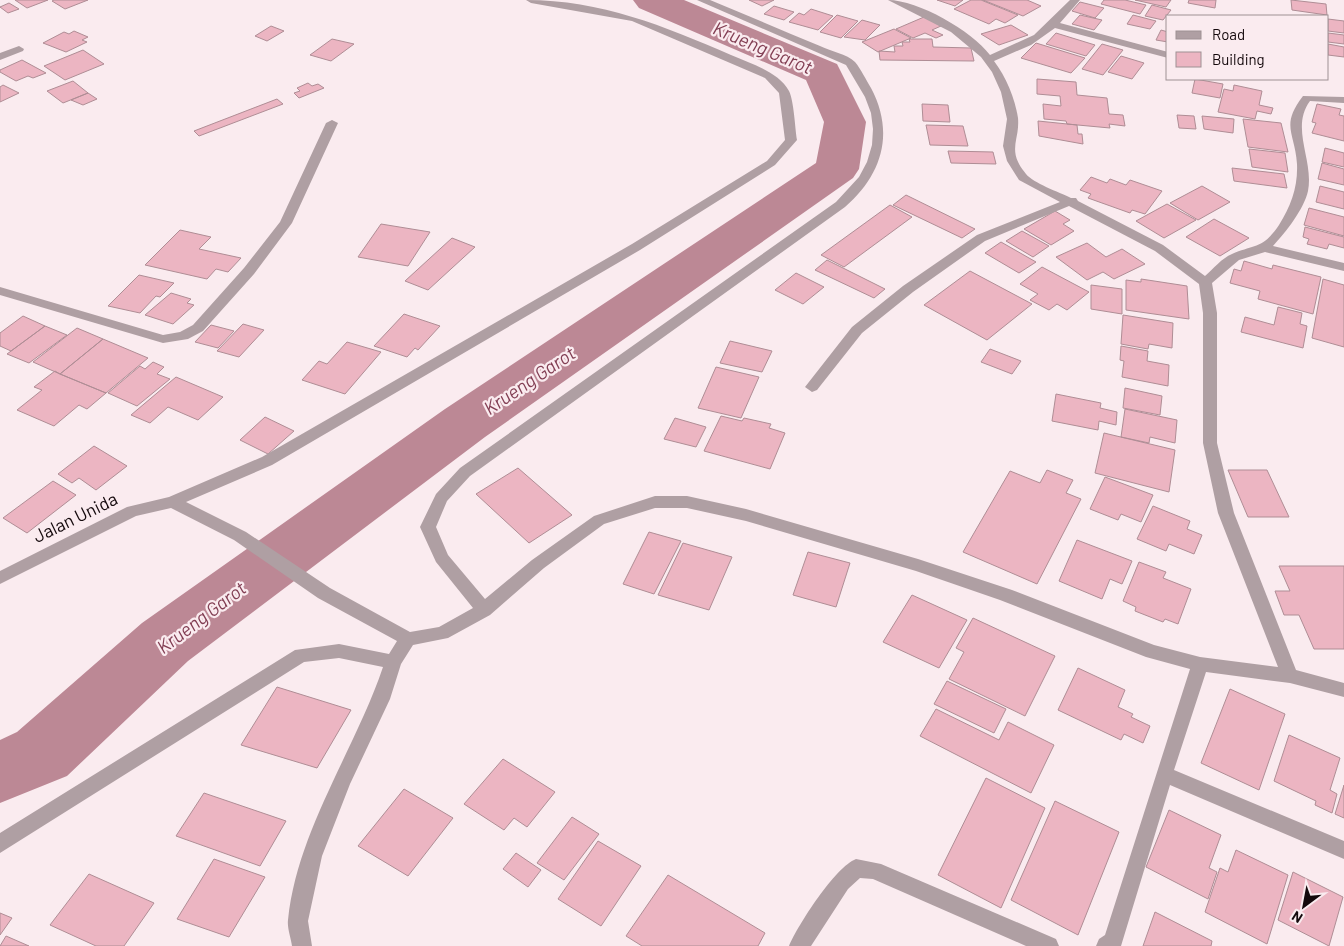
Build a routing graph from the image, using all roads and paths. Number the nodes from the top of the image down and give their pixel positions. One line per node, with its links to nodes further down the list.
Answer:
1 (531, 0): 18 (street, Jalan Unida)
2 (702, 0): 20 (street)
3 (893, 0): 9 (street)
4 (1075, 0): 5 (street)
5 (1054, 25): 7 (street); 9 (street)
6 (19, 48): 8 (street)
7 (1166, 54)
8 (0, 57)
9 (989, 59): 12 (street)
10 (1344, 100): 13 (street)
11 (332, 123): 16 (street)
12 (1072, 201): 15 (street); 17 (street)
13 (1265, 248): 14 (street); 15 (street)
14 (1344, 267)
15 (1205, 282): 24 (street)
16 (0, 291)
17 (812, 387)
18 (172, 502): 19 (street, Jalan Unida); 21 (street)
19 (0, 578)
20 (484, 610): 21 (street); 23 (street)
21 (408, 639): 22 (street)
22 (393, 662): 27 (street); 29 (street)
23 (1200, 664): 24 (street); 26 (street)
24 (1290, 676): 25 (street)
25 (1344, 690)
26 (1164, 774): 28 (street); 32 (street)
27 (0, 844)
28 (1344, 850)
29 (302, 946)
30 (798, 946): 31 (street)
31 (1050, 946)
32 (1106, 946)

